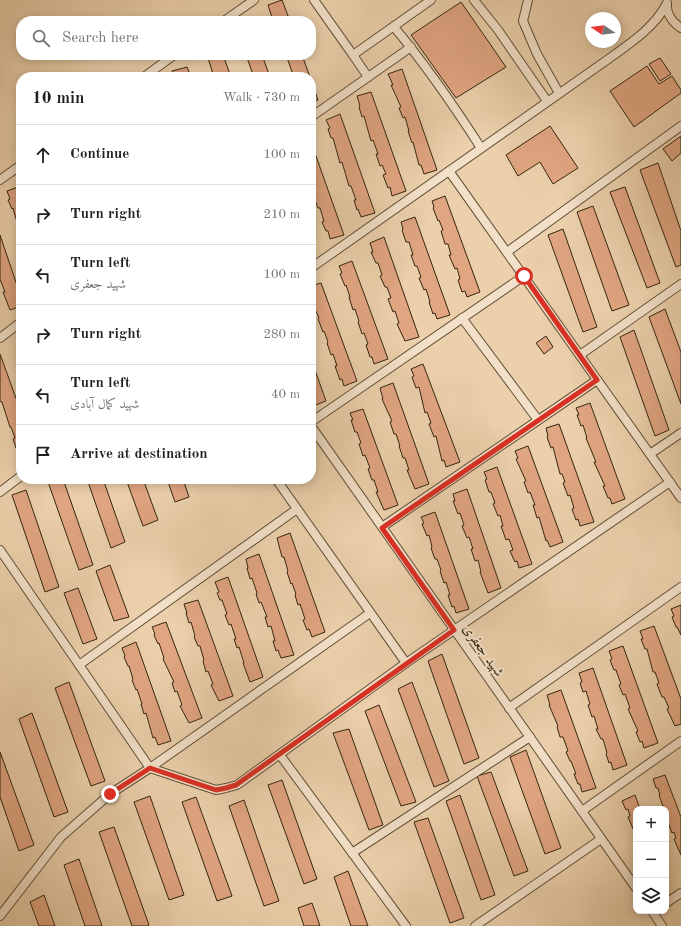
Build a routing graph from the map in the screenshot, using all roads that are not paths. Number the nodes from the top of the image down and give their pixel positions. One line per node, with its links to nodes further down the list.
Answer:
1 (254, 0): 7 (street)
2 (314, 0): 11 (street)
3 (432, 0): 8 (street)
4 (474, 0): 16 (street)
5 (528, 0): 15 (street)
6 (667, 2): 9 (street); 15 (street)
7 (231, 16)
8 (394, 27): 10 (street); 11 (street)
9 (680, 28)
10 (411, 47): 14 (street); 19 (street)
11 (353, 55): 14 (street)
12 (167, 60): 13 (street)
13 (151, 72)
14 (368, 77): 17 (street)
15 (559, 93): 16 (street)
16 (547, 101): 19 (street)
17 (316, 113)
18 (681, 126): 23 (street)
19 (481, 148): 21 (street)
20 (16, 169): 22 (street)
21 (449, 171): 23 (street); 24 (street)
22 (0, 180)
23 (507, 252): 25 (street)
24 (316, 264)
25 (524, 276): 27 (street); 30 (street)
26 (681, 284): 30 (street)
27 (462, 318): 32 (street); 33 (street)
28 (16, 326): 29 (street)
29 (0, 338)
30 (580, 355): 31 (street)
31 (597, 380): 33 (street); 36 (street)
32 (316, 419)
33 (538, 420): 43 (street)
34 (316, 433): 43 (street, شهید جعفری)
35 (681, 433): 36 (street)
36 (650, 454): 38 (street)
37 (16, 480): 40 (street)
38 (670, 482): 41 (street); 47 (street)
39 (280, 484): 42 (street)
40 (0, 492)
41 (681, 498)
42 (297, 509): 46 (street); 49 (street)
43 (382, 528): 47 (street, شهید جعفری)
44 (0, 550): 49 (street)
45 (681, 587): 50 (street)
46 (370, 613): 48 (street); 54 (street)
47 (454, 630): 48 (street); 50 (street, شهید جعفری)
48 (406, 663): 53 (street)
49 (79, 665): 54 (street)
50 (509, 708): 51 (street, شهید جعفری)
51 (530, 737): 55 (street, شهید جعفری); 57 (street)
52 (681, 741): 55 (street)
53 (280, 755): 54 (street); 57 (street)
54 (150, 768): 62 (street)
55 (582, 811): 56 (street, شهید جعفری)
56 (601, 839): 58 (street, شهید جعفری); 64 (street)
57 (352, 853): 63 (street)
58 (633, 884)
59 (681, 893): 60 (street)
60 (669, 901)
61 (655, 914): 65 (street)
62 (0, 916)
63 (406, 926)
64 (475, 926)
65 (662, 926)

